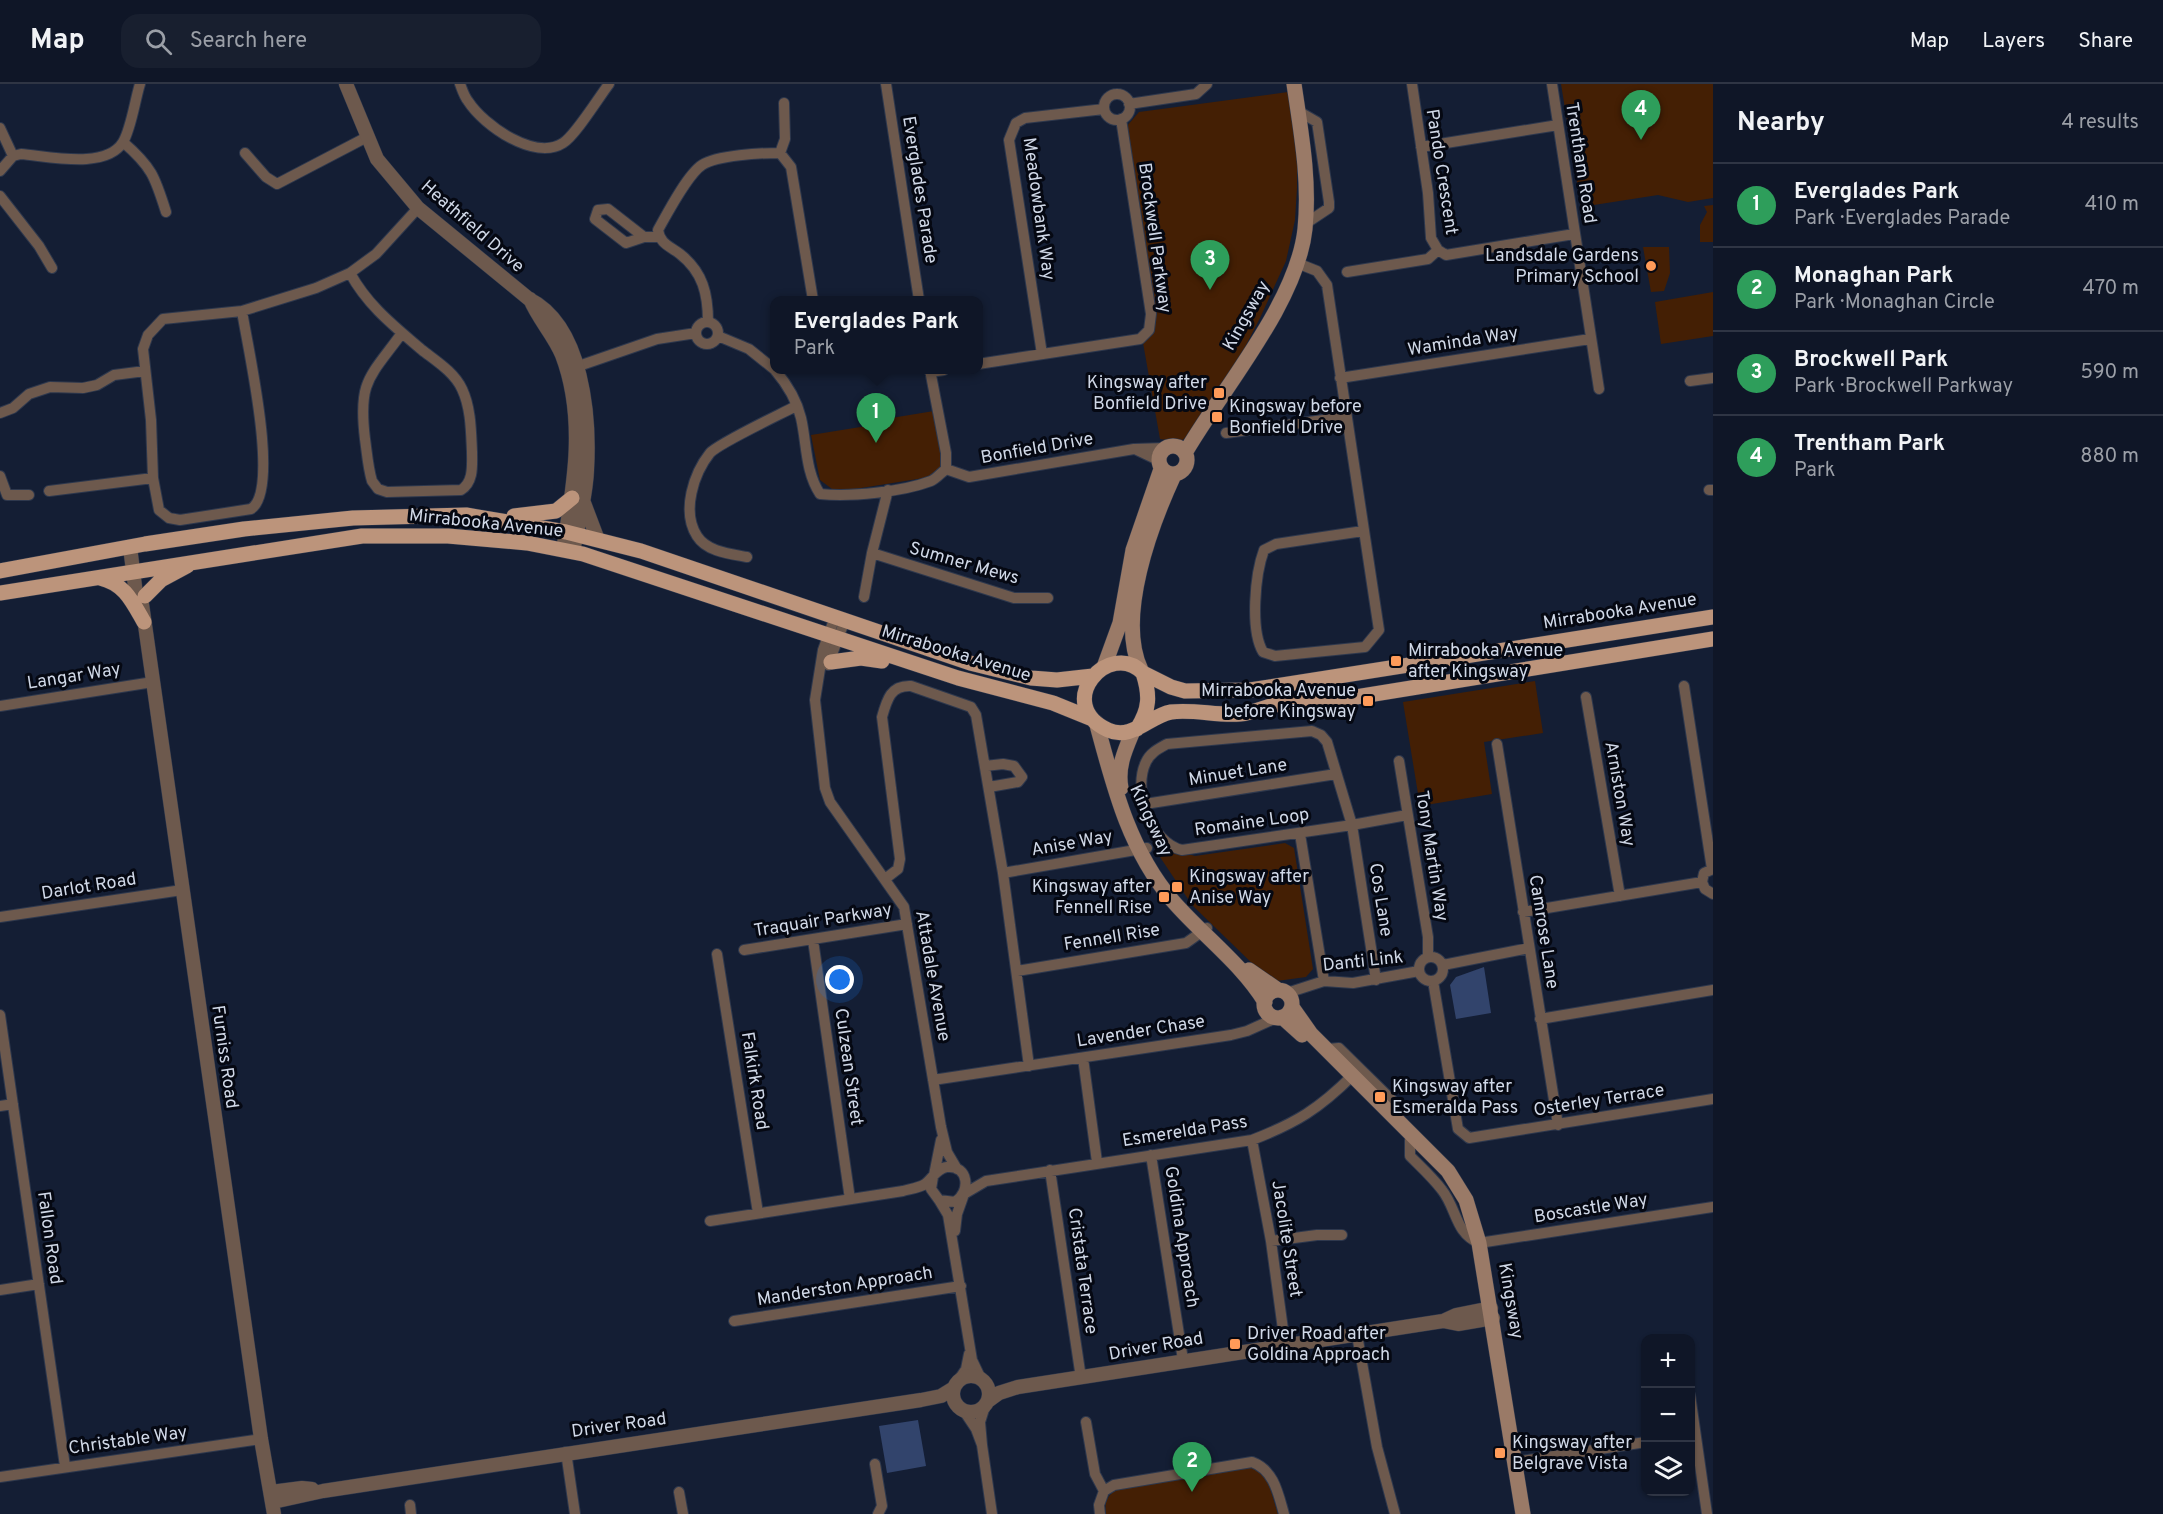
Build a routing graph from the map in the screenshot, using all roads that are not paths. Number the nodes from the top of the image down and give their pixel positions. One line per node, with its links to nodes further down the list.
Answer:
1 (140, 84): 21 (street)
2 (346, 84): 20 (street, Heathfield Drive)
3 (460, 84): 12 (street)
4 (609, 84): 12 (street)
5 (617, 84): 12 (street)
6 (886, 84): 40 (street, Everglades Parade)
7 (1207, 84): 14 (street)
8 (1294, 84): 16 (main road, Kingsway)
9 (1412, 84): 22 (street, Pando Crescent)
10 (1552, 84): 18 (street, Trentham Road)
11 (1116, 89): 14 (street); 15 (street)
12 (597, 99)
13 (784, 103): 24 (street)
14 (1129, 104): 17 (street)
15 (1104, 109): 17 (street); 47 (street, Meadowbank Way)
16 (1298, 111): 30 (main road, Kingsway); 30 (street)
17 (1121, 119): 47 (street, Brockwell Parkway)
18 (1558, 125): 22 (street); 31 (street, Trentham Road)
19 (0, 128): 25 (street)
20 (367, 137): 23 (street); 28 (street, Heathfield Drive)
21 (123, 142): 25 (street); 29 (street)
22 (1421, 147): 34 (street, Pando Crescent)
23 (245, 153)
24 (780, 153): 33 (street); 39 (street)
25 (13, 156): 26 (street)
26 (0, 171)
27 (0, 196): 36 (street)
28 (418, 208): 38 (street); 50 (street, Heathfield Drive)
29 (166, 212)
30 (1305, 224): 35 (main road, Kingsway)
31 (1574, 234): 34 (street, Pando Crescent); 46 (street, Trentham Road)
32 (644, 237): 33 (street)
33 (659, 237): 42 (street)
34 (1438, 250): 37 (street, Pando Crescent)
35 (1297, 263): 54 (street); 62 (main road, Kingsway)
36 (52, 268)
37 (1347, 272)
38 (350, 273): 41 (street); 43 (street)
39 (812, 296)
40 (918, 296)
41 (242, 311): 51 (street); 65 (street)
42 (708, 322): 44 (street); 45 (street)
43 (402, 333): 43 (street)
44 (696, 333): 45 (street); 50 (street)
45 (718, 336): 49 (street)
46 (1590, 339): 54 (street, Waminda Way); 57 (street, Trentham Road)
47 (1042, 354): 48 (street, Brockwell Parkway)
48 (983, 363)
49 (770, 365)
50 (572, 368): 70 (street, Heathfield Drive)
51 (145, 371): 59 (street); 65 (street)
52 (778, 374): 58 (street)
53 (931, 374): 63 (street)
54 (1340, 378): 60 (street)
55 (1713, 378): 56 (street)
56 (1690, 381)
57 (1599, 389)
58 (796, 406): 66 (street); 78 (street)
59 (0, 413)
60 (1346, 417): 61 (street); 72 (street)
61 (1226, 433)
62 (1170, 459): 63 (street, Bonfield Drive); 94 (main road, Kingsway); 95 (main road, Kingsway)
63 (946, 470): 66 (street)
64 (0, 476): 69 (street)
65 (153, 478): 67 (street)
66 (888, 490): 77 (street)
67 (49, 491)
68 (29, 495): 69 (street)
69 (4, 497)
70 (578, 498): 71 (main road); 73 (street, Heathfield Drive); 74 (street)
71 (490, 519): 73 (main road, Mirrabooka Avenue); 75 (main road, Mirrabooka Avenue)
72 (1363, 531): 72 (street)
73 (571, 533): 74 (main road, Mirrabooka Avenue); 76 (street, Heathfield Drive)
74 (598, 540): 88 (main road, Mirrabooka Avenue)
75 (133, 546): 80 (main road, Mirrabooka Avenue); 81 (street, Furniss Road)
76 (568, 551): 79 (main road, Mirrabooka Avenue); 90 (main road, Mirrabooka Avenue)
77 (872, 553): 84 (street); 85 (street, Sumner Mews)
78 (747, 557)
79 (195, 562): 81 (main road, Mirrabooka Avenue); 86 (main road)
80 (0, 571)
81 (137, 571): 82 (main road, Mirrabooka Avenue); 86 (street, Furniss Road)
82 (96, 578): 83 (main road, Mirrabooka Avenue); 89 (main road)
83 (0, 593)
84 (864, 597)
85 (1048, 598)
86 (143, 600): 89 (street, Furniss Road)
87 (1713, 617): 95 (main road, Mirrabooka Avenue)
88 (840, 619): 90 (street, Attadale Avenue); 94 (main road, Mirrabooka Avenue)
89 (144, 622): 97 (street, Furniss Road)
90 (833, 637): 92 (street, Attadale Avenue); 93 (main road, Mirrabooka Avenue); 96 (street, Attadale Avenue)
91 (1713, 639): 102 (main road)
92 (831, 662): 93 (main road); 96 (street, Attadale Avenue)
93 (921, 666): 101 (main road, Mirrabooka Avenue)
94 (1098, 672): 95 (main road); 101 (main road)
95 (1142, 672): 102 (main road)
96 (821, 675): 115 (street, Attadale Avenue)
97 (153, 682): 100 (street, Langar Way); 117 (street, Furniss Road)
98 (1684, 686): 113 (street)
99 (1586, 697): 119 (street, Arniston Way)
100 (0, 706)
101 (1094, 721): 102 (main road); 112 (main road, Kingsway)
102 (1135, 730): 112 (main road, Kingsway)
103 (1497, 744): 120 (street, Camrose Lane)
104 (1399, 761): 109 (street, Tony Martin Way)
105 (986, 766): 107 (street); 107 (street); 115 (street)
106 (1336, 774): 108 (street, Minuet Lane); 108 (street, Romaine Loop); 110 (street, Romaine Loop)
107 (989, 787): 114 (street)
108 (1145, 804): 111 (street, Romaine Loop)
109 (1407, 816): 110 (street, Romaine Loop); 128 (street, Tony Martin Way)
110 (1352, 825): 111 (street, Romaine Loop); 132 (street, Cos Lane)
111 (1300, 834): 133 (street)
112 (1143, 848): 114 (street, Anise Way); 123 (main road, Kingsway)
113 (1712, 868): 116 (street)
114 (1003, 873): 130 (street)
115 (885, 879): 122 (street, Attadale Avenue)
116 (1702, 882): 118 (street); 119 (street)
117 (182, 890): 121 (street, Darlot Road); 185 (street, Furniss Road)
118 (1713, 894)
119 (1620, 896): 120 (street)
120 (1523, 912): 125 (street, Camrose Lane)
121 (0, 918)
122 (907, 924): 124 (street, Traquair Parkway); 143 (street, Attadale Avenue)
123 (1204, 930): 130 (street, Fennell Rise); 136 (main road, Kingsway)
124 (813, 940): 126 (street, Traquair Parkway); 159 (street, Culzean Street)
125 (1529, 948): 129 (street); 138 (street, Camrose Lane)
126 (744, 950)
127 (717, 954): 162 (street, Falkirk Road)
128 (1428, 957): 129 (street); 131 (street)
129 (1443, 965): 134 (street)
130 (1017, 970): 141 (street)
131 (1419, 971): 132 (street, Danti Link); 134 (street)
132 (1376, 980): 133 (street, Danti Link)
133 (1324, 981): 136 (street, Danti Link)
134 (1433, 981): 148 (street, Osterley Terrace)
135 (1713, 990): 138 (street)
136 (1279, 1005): 139 (main road, Kingsway); 140 (street, Lavender Chase); 142 (main road, Kingsway)
137 (0, 1015): 145 (street, Fallon Road)
138 (1540, 1019): 148 (street, Camrose Lane)
139 (1328, 1049): 142 (main road, Kingsway); 147 (street, Kingsway)
140 (1083, 1058): 141 (street, Lavender Chase); 152 (street)
141 (1029, 1066): 143 (street, Lavender Chase)
142 (1350, 1077): 147 (main road, Kingsway); 150 (street, Esmerelda Pass); 167 (main road, Kingsway)
143 (933, 1080): 149 (street, Attadale Avenue)
144 (1713, 1099): 148 (street, Osterley Terrace)
145 (13, 1104): 146 (street); 168 (street, Fallon Road)
146 (0, 1106)
147 (1398, 1122): 167 (main road, Kingsway)
148 (1558, 1125)
149 (941, 1127): 154 (street, Attadale Avenue); 155 (street, Attadale Avenue)
150 (1252, 1140): 151 (street, Esmerelda Pass); 166 (street, Jacolite Street)
151 (1152, 1155): 152 (street, Esmerelda Pass); 176 (street, Goldina Approach)
152 (1097, 1162): 153 (street, Esmerelda Pass)
153 (1050, 1170): 156 (street, Esmerelda Pass); 177 (street, Cristata Terrace)
154 (961, 1173): 155 (street); 156 (street, Esmerelda Pass); 158 (street)
155 (933, 1176): 157 (street); 160 (street)
156 (1003, 1178): 158 (street, Esmerelda Pass)
157 (903, 1191): 159 (street); 160 (street)
158 (964, 1194): 160 (street); 165 (street)
159 (850, 1199): 162 (street)
160 (938, 1200): 165 (street)
161 (1713, 1207): 167 (street, Boscastle Way)
162 (758, 1214): 163 (street)
163 (710, 1221)
164 (1342, 1235): 166 (street)
165 (954, 1240): 169 (street)
166 (1271, 1241): 175 (street, Jacolite Street)
167 (1476, 1242): 171 (main road, Kingsway)
168 (39, 1284): 170 (street); 192 (street, Fallon Road)
169 (962, 1286): 172 (street, Manderston Approach); 174 (street)
170 (0, 1290)
171 (1488, 1314): 173 (street, Driver Road); 190 (main road, Kingsway); 204 (main road, Kingsway)
172 (734, 1321)
173 (1357, 1335): 175 (street, Driver Road); 203 (street)
174 (971, 1342): 178 (street); 179 (street)
175 (1285, 1344): 176 (street, Driver Road)
176 (1183, 1360): 177 (street, Driver Road)
177 (1081, 1378): 180 (street, Driver Road)
178 (982, 1380): 179 (street); 180 (street, Driver Road); 182 (street)
179 (956, 1384): 181 (street, Driver Road); 183 (street)
180 (1018, 1387): 182 (street, Driver Road)
181 (921, 1400): 183 (street, Driver Road); 189 (street, Driver Road)
182 (986, 1403): 183 (street); 188 (street)
183 (961, 1410): 188 (street)
184 (1086, 1422): 194 (street)
185 (261, 1439): 192 (street, Christable Way); 196 (street, Furniss Road)
186 (1695, 1441): 206 (street)
187 (1641, 1443): 190 (street)
188 (982, 1445): 200 (street)
189 (566, 1452): 196 (street, Driver Road); 197 (street)
190 (1515, 1462): 205 (main road, Kingsway)
191 (874, 1464): 199 (street)
192 (65, 1466): 193 (street, Christable Way)
193 (0, 1478)
194 (1104, 1491): 201 (street); 202 (street)
195 (680, 1492): 198 (street)
196 (273, 1503)
197 (575, 1514)
198 (683, 1514)
199 (878, 1514)
200 (992, 1514)
201 (1100, 1514)
202 (1284, 1514)
203 (1395, 1514)
204 (1516, 1514)
205 (1523, 1514)
206 (1707, 1514)

